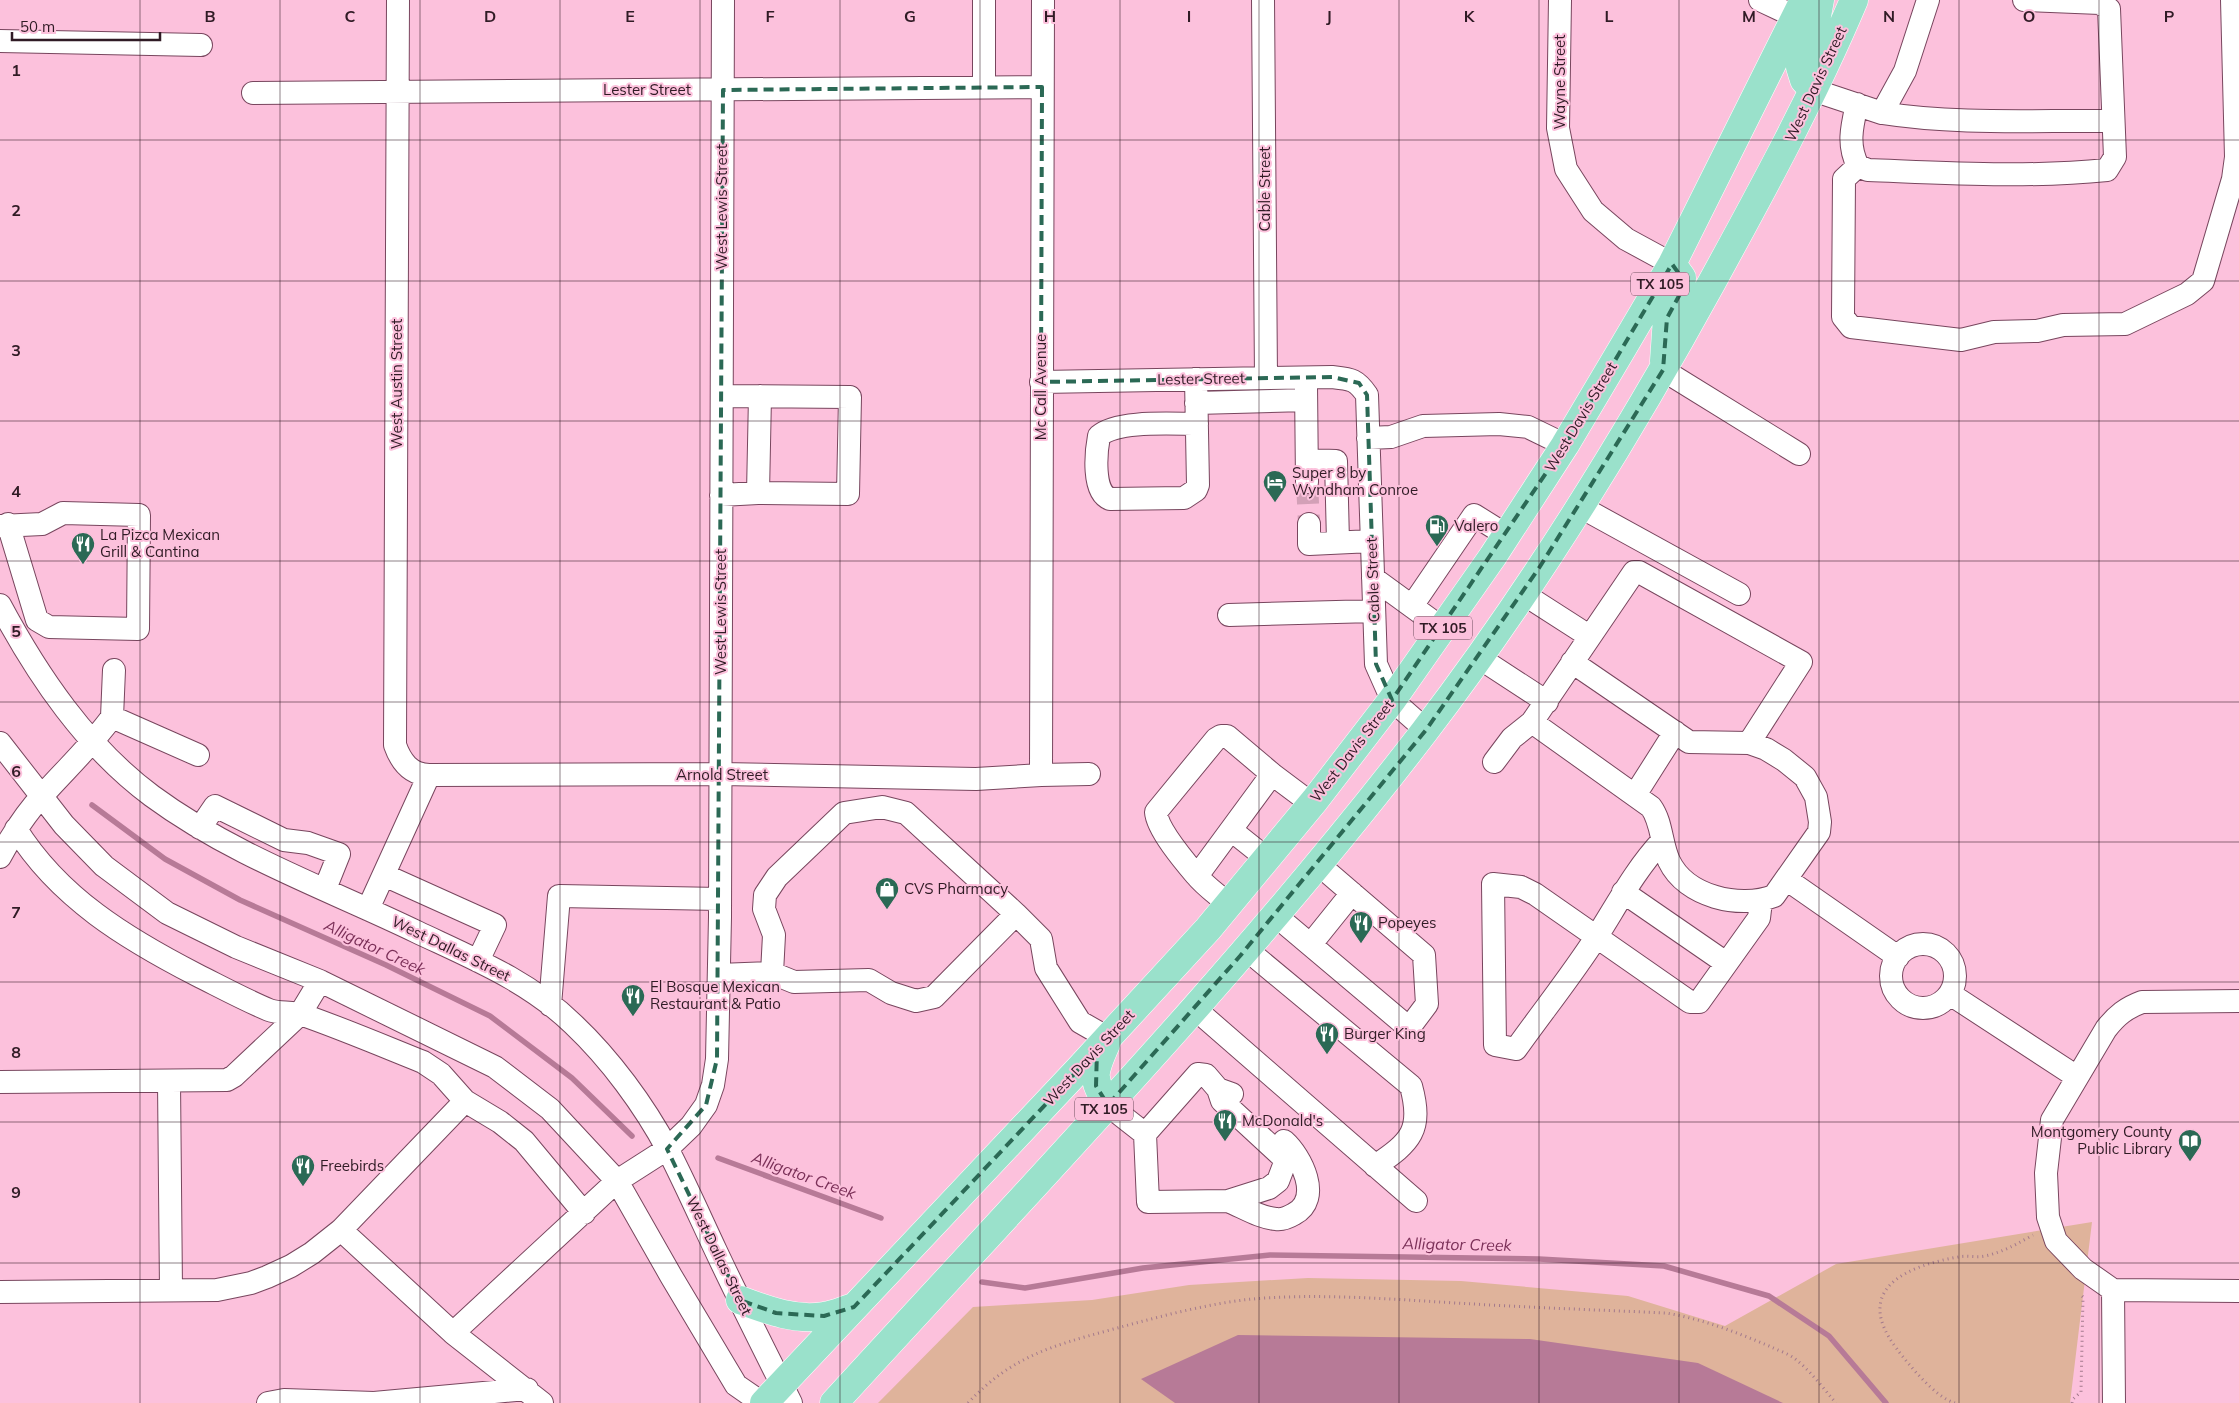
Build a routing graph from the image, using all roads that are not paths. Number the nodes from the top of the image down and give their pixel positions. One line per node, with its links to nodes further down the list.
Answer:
1 (398, 0): 21 (street, West Austin Street)
2 (722, 0): 19 (street, West Lewis Street)
3 (984, 0): 17 (street)
4 (1043, 0): 18 (street, Mc Call Avenue)
5 (1263, 0): 30 (street, Cable Street)
6 (1560, 0): 27 (street, Wayne Street)
7 (1760, 0): 14 (street)
8 (1820, 0): 20 (main road)
9 (1854, 0): 20 (main road, West Davis Street / TX 105)
10 (1928, 0): 24 (street)
11 (2024, 0): 13 (street)
12 (2232, 0): 26 (street)
13 (2066, 1): 25 (street)
14 (1800, 8): 27 (main road, West Davis Street / TX 105)
15 (0, 41): 16 (street)
16 (201, 45)
17 (984, 87): 18 (street, Lester Street); 19 (street, Lester Street)
18 (1042, 87): 32 (street, Mc Call Avenue)
19 (723, 90): 21 (street, Lester Street); 34 (street, West Lewis Street)
20 (1813, 90): 23 (street); 28 (main road, West Davis Street / TX 105)
21 (397, 91): 22 (street, Lester Street); 76 (street, West Austin Street)
22 (253, 93)
23 (1857, 104): 24 (street); 26 (street)
24 (1882, 113): 25 (street)
25 (2113, 121): 26 (street)
26 (1858, 166)
27 (1672, 264): 28 (main road); 39 (main road, West Davis Street / TX 105)
28 (1664, 370): 40 (street); 45 (main road, West Davis Street / TX 105)
29 (1306, 377): 30 (street, Lester Street); 33 (street, Lester Street); 36 (street)
30 (1266, 378): 31 (street, Lester Street)
31 (1196, 379): 32 (street, Lester Street); 37 (street)
32 (1041, 382): 78 (street, Mc Call Avenue)
33 (1359, 383): 38 (street, Cable Street)
34 (722, 396): 35 (street); 44 (street, West Lewis Street)
35 (760, 396): 43 (street); 43 (street)
36 (1306, 400): 37 (street); 41 (street)
37 (1196, 413): 37 (street)
38 (1368, 438): 39 (street); 49 (street, Cable Street)
39 (1565, 445): 48 (main road, West Davis Street / TX 105)
40 (1799, 454)
41 (1307, 460): 42 (street); 50 (street)
42 (1307, 482)
43 (758, 493): 44 (street)
44 (722, 496): 77 (street, West Lewis Street)
45 (1579, 506): 52 (main road, West Davis Street / TX 105); 53 (street)
46 (1309, 524): 50 (street)
47 (4, 525): 58 (street); 58 (street)
48 (1506, 535): 55 (street); 59 (main road, West Davis Street / TX 105)
49 (1372, 541): 50 (street); 51 (street, Cable Street)
50 (1338, 542)
51 (1373, 578): 55 (street); 56 (street, Cable Street)
52 (1522, 593): 61 (street); 62 (main road, West Davis Street / TX 105)
53 (1739, 594)
54 (0, 605): 60 (street, West Dallas Street)
55 (1412, 606): 59 (street)
56 (1374, 611): 57 (street); 65 (street, Cable Street)
57 (1229, 615)
58 (37, 620): 60 (street)
59 (1442, 629): 65 (main road, West Davis Street / TX 105)
60 (14, 632): 72 (street, West Dallas Street)
61 (1589, 636): 63 (street); 73 (street)
62 (1478, 657): 66 (street); 69 (main road, West Davis Street / TX 105)
63 (1572, 662): 66 (street); 70 (street)
64 (114, 670): 67 (street)
65 (1392, 700): 69 (street, Cable Street); 84 (main road, West Davis Street / TX 105)
66 (1547, 702): 68 (street)
67 (112, 717): 72 (street); 74 (street)
68 (1532, 722): 75 (street); 82 (street)
69 (1426, 730): 90 (main road, West Davis Street / TX 105)
70 (1675, 732): 73 (street); 82 (street)
71 (0, 743): 83 (street)
72 (93, 743): 83 (street); 85 (street, West Dallas Street)
73 (1748, 743): 93 (street)
74 (198, 755)
75 (1494, 762)
76 (406, 766): 81 (street, Arnold Street)
77 (721, 774): 78 (street, Arnold Street); 81 (street, Arnold Street); 97 (street, West Lewis Street)
78 (1041, 774): 79 (street, Arnold Street)
79 (1089, 774)
80 (1272, 774): 84 (street); 86 (street); 92 (street)
81 (429, 775): 91 (street)
82 (1635, 795): 87 (street)
83 (41, 796): 88 (street); 111 (street)
84 (1312, 804): 89 (main road, West Davis Street / TX 105)
85 (200, 828): 94 (street, West Dallas Street); 94 (street)
86 (1231, 830): 89 (street); 92 (street)
87 (1662, 841): 95 (street); 98 (street)
88 (6, 842): 116 (street)
89 (1266, 858): 99 (main road, West Davis Street / TX 105)
90 (1318, 864): 96 (street); 102 (main road, West Davis Street / TX 105)
91 (384, 875): 100 (street); 107 (street)
92 (1197, 876): 99 (street)
93 (1786, 879): 98 (street); 106 (street)
94 (325, 889): 100 (street, West Dallas Street)
95 (1623, 892): 103 (street); 108 (street)
96 (1352, 893): 104 (street); 104 (street)
97 (720, 900): 110 (street, West Lewis Street); 114 (street)
98 (1762, 901): 108 (street)
99 (1228, 904): 117 (main road, West Davis Street / TX 105)
100 (368, 909): 107 (street, West Dallas Street)
101 (1016, 914): 109 (street); 109 (street); 117 (street)
102 (1275, 915): 104 (street); 105 (main road, West Davis Street / TX 105)
103 (1597, 936): 103 (street); 108 (street)
104 (1311, 944)
105 (1246, 949): 115 (main road, West Davis Street / TX 105); 126 (street)
106 (1898, 957): 112 (street); 112 (street)
107 (478, 961): 114 (street, West Dallas Street)
108 (1726, 963)
109 (772, 972): 110 (street)
110 (719, 975): 125 (street, West Lewis Street)
111 (320, 980): 116 (street); 127 (street)
112 (1950, 994): 118 (street)
113 (2239, 1001): 118 (street)
114 (550, 1005): 125 (street, West Dallas Street)
115 (1194, 1008): 123 (main road, West Davis Street / TX 105); 126 (street)
116 (300, 1014): 120 (street); 122 (street)
117 (1108, 1038): 123 (main road); 137 (main road, West Davis Street / TX 105)
118 (2077, 1077): 133 (street)
119 (0, 1082): 120 (street)
120 (170, 1082): 132 (street)
121 (1218, 1089): 124 (street); 128 (street); 128 (street)
122 (464, 1101): 130 (street); 131 (street)
123 (1108, 1105): 124 (street); 143 (main road, West Davis Street / TX 105)
124 (1146, 1134): 128 (street)
125 (667, 1149): 127 (street, West Lewis Street); 136 (street, West Dallas Street)
126 (1375, 1166): 129 (street)
127 (617, 1181): 130 (street, West Lewis Street); 140 (street)
128 (1237, 1199)
129 (1416, 1201)
130 (584, 1213): 138 (street, West Lewis Street)
131 (341, 1230): 132 (street); 138 (street)
132 (171, 1290): 135 (street)
133 (2113, 1290): 134 (street); 144 (street)
134 (2239, 1291)
135 (0, 1292)
136 (740, 1300): 137 (main road); 140 (street, West Dallas Street)
137 (854, 1307): 140 (main road, West Davis Street / TX 105)
138 (453, 1333): 139 (street)
139 (534, 1396): 141 (street)
140 (775, 1398)
141 (419, 1401): 142 (street)
142 (268, 1403)
143 (834, 1403)
144 (2114, 1403)

